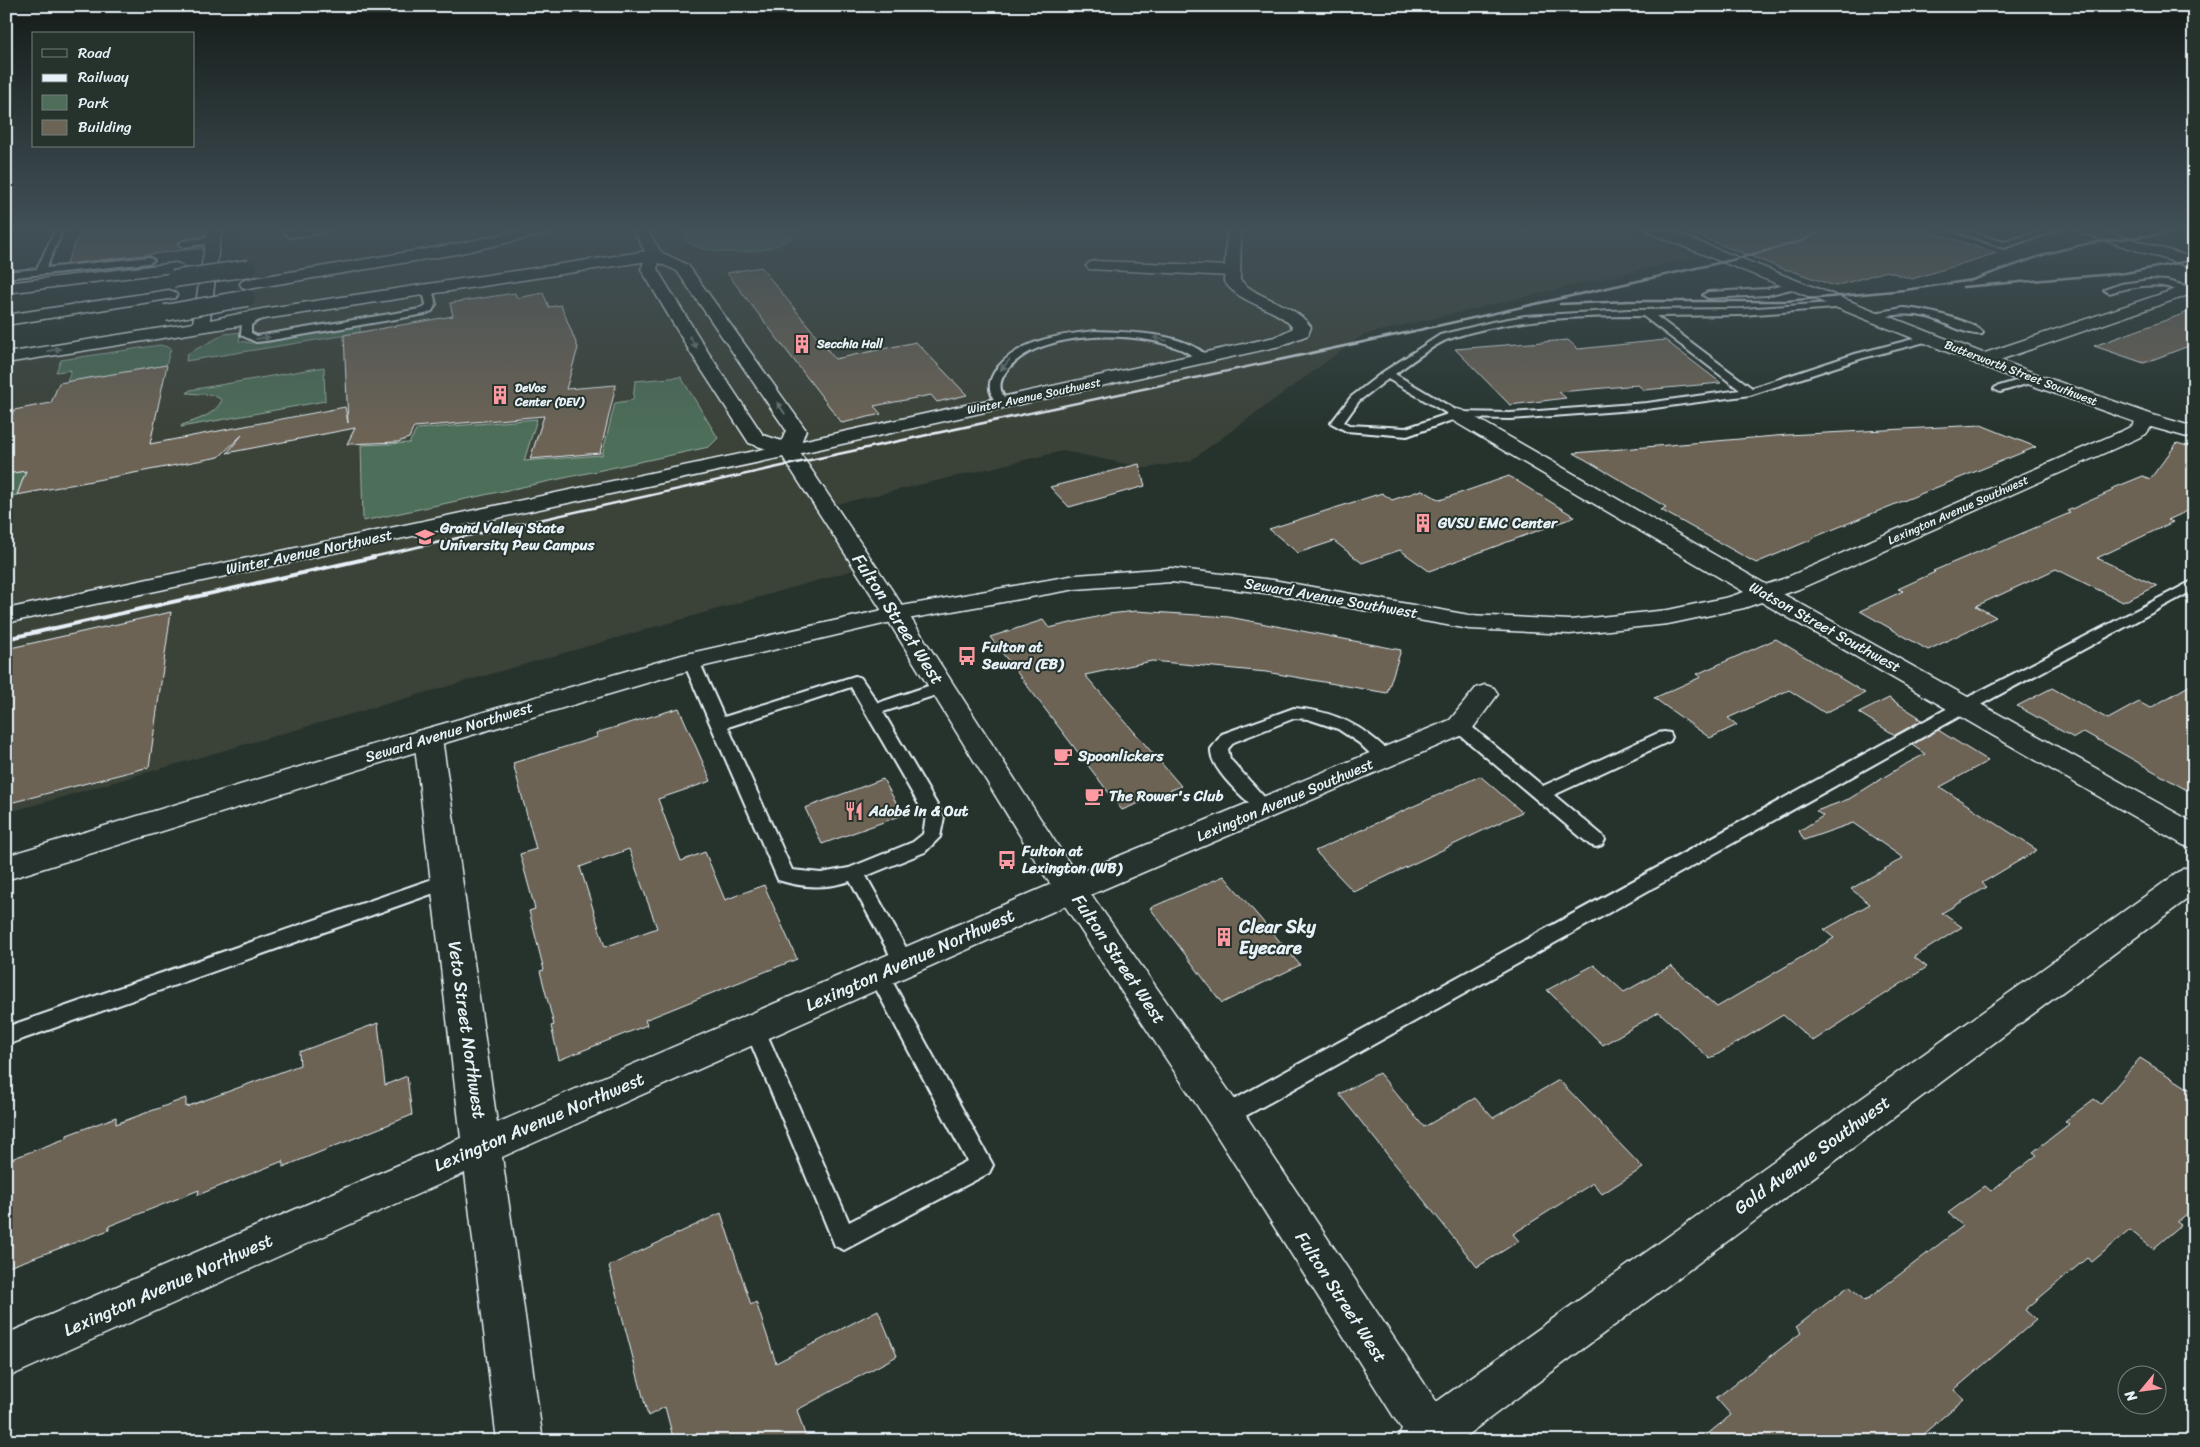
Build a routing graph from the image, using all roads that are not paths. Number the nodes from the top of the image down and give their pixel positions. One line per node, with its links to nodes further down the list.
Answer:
1 (41, 298): 12 (main road)
2 (153, 298): 19 (main road)
3 (202, 298): 17 (main road, bridge)
4 (205, 298): 14 (main road)
5 (375, 298): 16 (main road)
6 (429, 298): 16 (lane, one-way to 6)
7 (666, 298): 34 (main road, one-way to 34)
8 (704, 298): 34 (main road, one-way to 8)
9 (1256, 298): 24 (main road, Winter Avenue Southwest)
10 (1827, 298): 13 (main road, Butterworth Street Southwest)
11 (2167, 298): 25 (main road)
12 (6, 304)
13 (1845, 305): 15 (lane); 18 (main road, Butterworth Street Southwest)
14 (204, 306): 16 (main road); 20 (main road)
15 (1646, 313): 26 (lane); 29 (lane)
16 (262, 314): 20 (main road)
17 (146, 316)
18 (1873, 316): 21 (lane); 22 (main road, Butterworth Street Southwest)
19 (6, 320)
20 (201, 327): 23 (main road, one-way to 20)
21 (1978, 332)
22 (1929, 338): 25 (main road, Butterworth Street Southwest); 29 (lane)
23 (6, 358)
24 (1204, 358): 30 (main road, Winter Avenue Southwest); 30 (lane, one-way to 30)
25 (1982, 360): 27 (main road, Butterworth Street Southwest)
26 (1387, 374): 31 (lane); 31 (lane)
27 (2032, 379): 28 (lane); 32 (main road, Butterworth Street Southwest)
28 (2000, 389)
29 (1750, 392): 31 (lane)
30 (1002, 403): 34 (main road, Winter Avenue Southwest)
31 (1457, 416): 36 (main road, Watson Street Southwest)
32 (2146, 419): 33 (main road, Butterworth Street Southwest); 36 (main road, Lexington Avenue Southwest)
33 (2194, 433)
34 (788, 450): 37 (main road, Fulton Street West); 38 (main road, Winter Avenue Northwest)
35 (2194, 584): 42 (lane)
36 (1766, 594): 37 (main road, Seward Avenue Southwest); 42 (main road, Watson Street Southwest)
37 (896, 614): 39 (main road, Seward Avenue Northwest); 40 (main road, Fulton Street West)
38 (6, 616)
39 (691, 661): 44 (lane); 47 (main road, Seward Avenue Northwest)
40 (943, 687): 43 (lane); 57 (main road, Fulton Street West)
41 (1485, 694): 45 (main road, Lexington Avenue Southwest)
42 (1965, 706): 51 (main road, Watson Street Southwest); 61 (lane)
43 (874, 710): 44 (lane); 54 (lane)
44 (719, 724): 54 (lane)
45 (1460, 726): 48 (main road, Lexington Avenue Southwest); 49 (lane)
46 (1664, 737): 49 (lane)
47 (428, 738): 53 (main road, Seward Avenue Northwest); 56 (main road, Veto Street Northwest)
48 (1385, 758): 50 (main road, Lexington Avenue Southwest); 50 (lane)
49 (1542, 794): 52 (lane)
50 (1265, 808): 57 (main road, Lexington Avenue Southwest)
51 (2194, 837)
52 (1596, 840)
53 (6, 868)
54 (855, 873): 58 (lane)
55 (2194, 877): 64 (main road, Gold Avenue Southwest)
56 (447, 881): 60 (lane); 62 (main road, Veto Street Northwest)
57 (1072, 889): 58 (main road, Lexington Avenue Northwest); 61 (main road, Fulton Street West)
58 (891, 968): 59 (main road, Lexington Avenue Northwest); 59 (lane)
59 (755, 1029): 62 (main road, Lexington Avenue Northwest)
60 (6, 1036)
61 (1225, 1116): 64 (main road, Fulton Street West)
62 (483, 1146): 63 (main road, Lexington Avenue Northwest); 65 (main road, Veto Street Northwest)
63 (6, 1356)
64 (1429, 1438)
65 (520, 1441)

